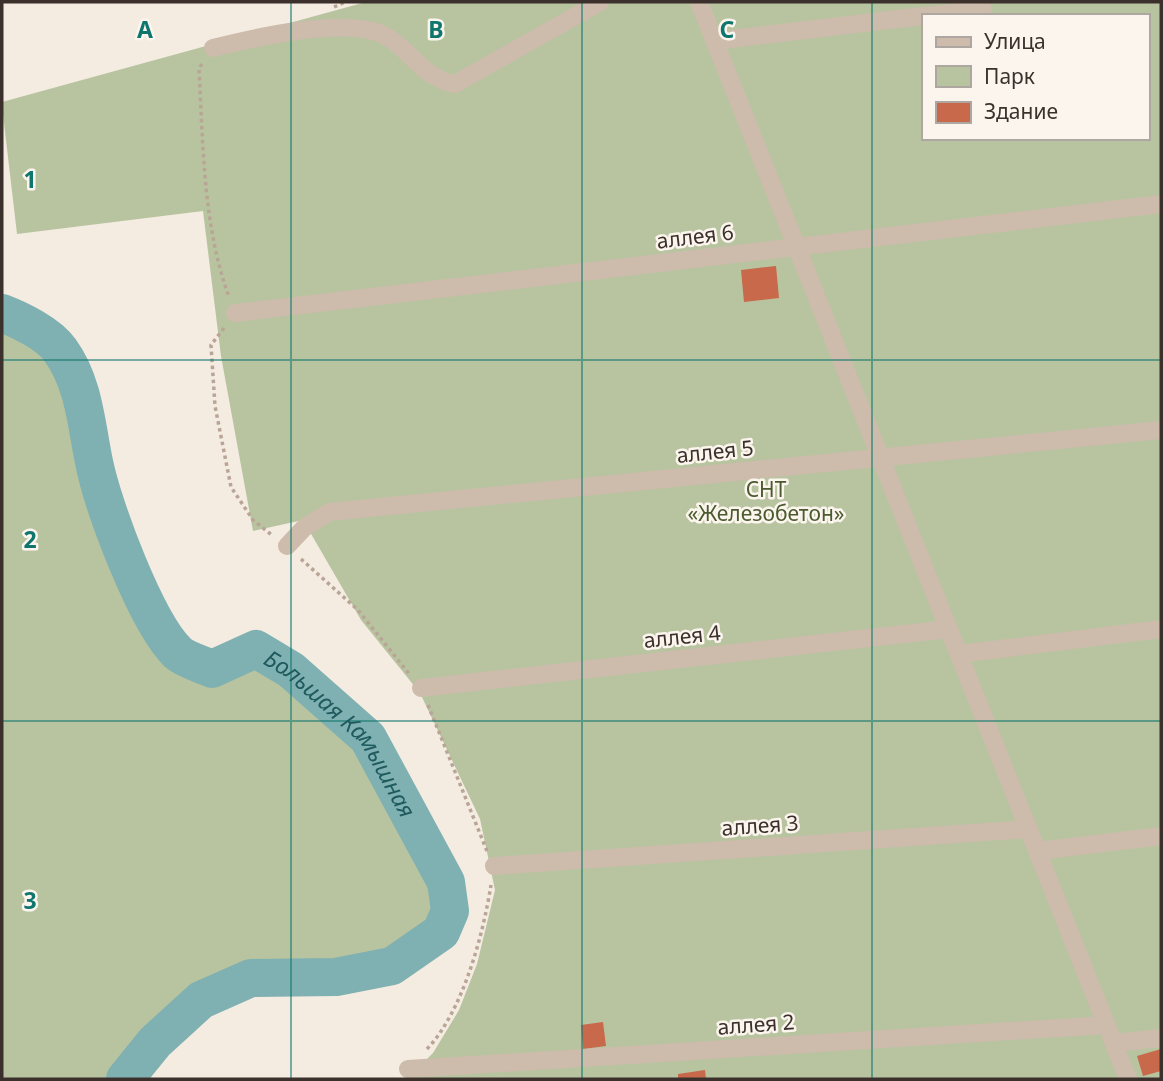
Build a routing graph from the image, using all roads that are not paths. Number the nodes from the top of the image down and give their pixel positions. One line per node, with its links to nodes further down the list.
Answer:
1 (600, 2): 7 (street)
2 (699, 2): 6 (street)
3 (983, 9): 4 (street)
4 (942, 14)
5 (922, 16): 6 (street)
6 (714, 41): 9 (street)
7 (213, 48)
8 (1161, 204): 9 (street, аллея 6)
9 (796, 247): 10 (street, аллея 6); 12 (street)
10 (235, 313)
11 (1161, 430): 12 (street, аллея 5)
12 (881, 457): 13 (street, аллея 5); 14 (street)
13 (287, 546)
14 (949, 629): 16 (street); 17 (street, аллея 4)
15 (1161, 629): 16 (street)
16 (959, 654): 18 (street)
17 (421, 688)
18 (1029, 829): 20 (street); 21 (street, аллея 3)
19 (1161, 836): 20 (street)
20 (1038, 851): 22 (street)
21 (494, 866)
22 (1107, 1025): 24 (street); 25 (street, аллея 2)
23 (1161, 1038): 24 (street)
24 (1114, 1043): 26 (street)
25 (408, 1069)
26 (1128, 1079)

